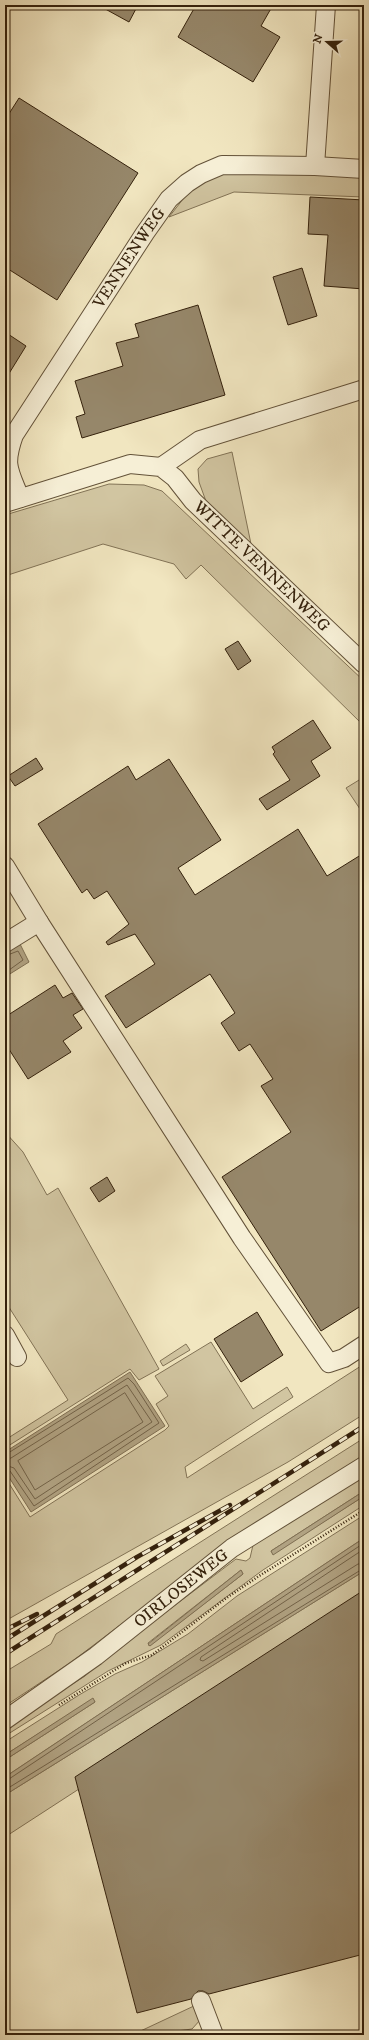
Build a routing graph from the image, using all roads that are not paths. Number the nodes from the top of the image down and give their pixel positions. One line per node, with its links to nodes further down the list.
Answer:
1 (326, 5): 2 (street)
2 (315, 166): 3 (street, VENNENWEG); 6 (street, VENNENWEG)
3 (364, 169)
4 (364, 388): 5 (street)
5 (160, 468): 6 (street, WITTE VENNENWEG); 7 (street, WITTE VENNENWEG)
6 (12, 500)
7 (364, 664)
8 (5, 866): 9 (street)
9 (39, 922): 10 (street); 12 (street)
10 (5, 943)
11 (5, 1335): 13 (street)
12 (364, 1345)
13 (18, 1357)
14 (364, 1466): 15 (street, OIRLOSEWEG)
15 (5, 1720)
16 (201, 2001): 19 (street)
17 (198, 2035): 18 (street)
18 (202, 2035)
19 (214, 2035)

